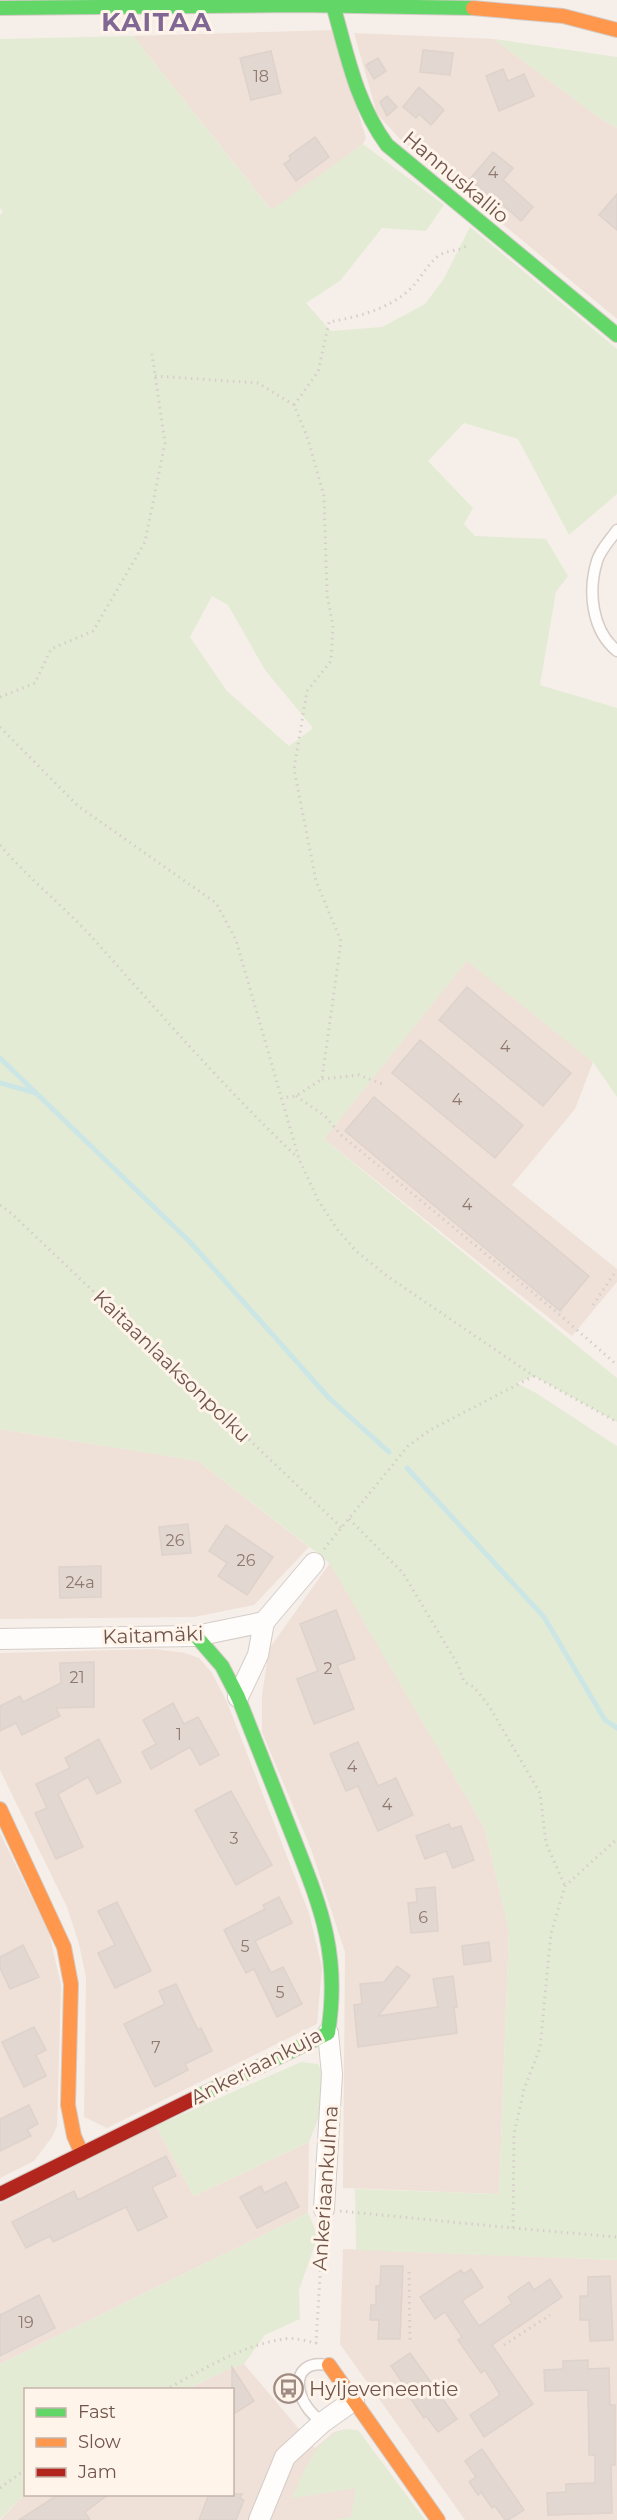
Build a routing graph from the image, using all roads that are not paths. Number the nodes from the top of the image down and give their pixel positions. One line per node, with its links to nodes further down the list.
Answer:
1 (248, 3): 2 (street); 3 (street)
2 (333, 5): 4 (street); 5 (street, Hannuskallio)
3 (0, 8)
4 (617, 30)
5 (617, 335)
6 (617, 530): 7 (lane)
7 (617, 651)
8 (314, 1563): 9 (street)
9 (264, 1622): 10 (street, Kaitamäki); 12 (street)
10 (196, 1636): 11 (street, Kaitamäki); 12 (street, Ankeriaankuja)
11 (0, 1639)
12 (238, 1697): 14 (street, Ankeriaankuja)
13 (0, 1809): 15 (street)
14 (328, 2033): 15 (street, Ankeriaankuja); 17 (street, Ankeriaankulma)
15 (82, 2154): 16 (street, Ankeriaankuja)
16 (0, 2193)
17 (324, 2209)
18 (329, 2365): 19 (street); 20 (lane)
19 (354, 2400): 20 (street); 22 (street)
20 (323, 2422): 21 (street)
21 (259, 2520)
22 (438, 2520)

